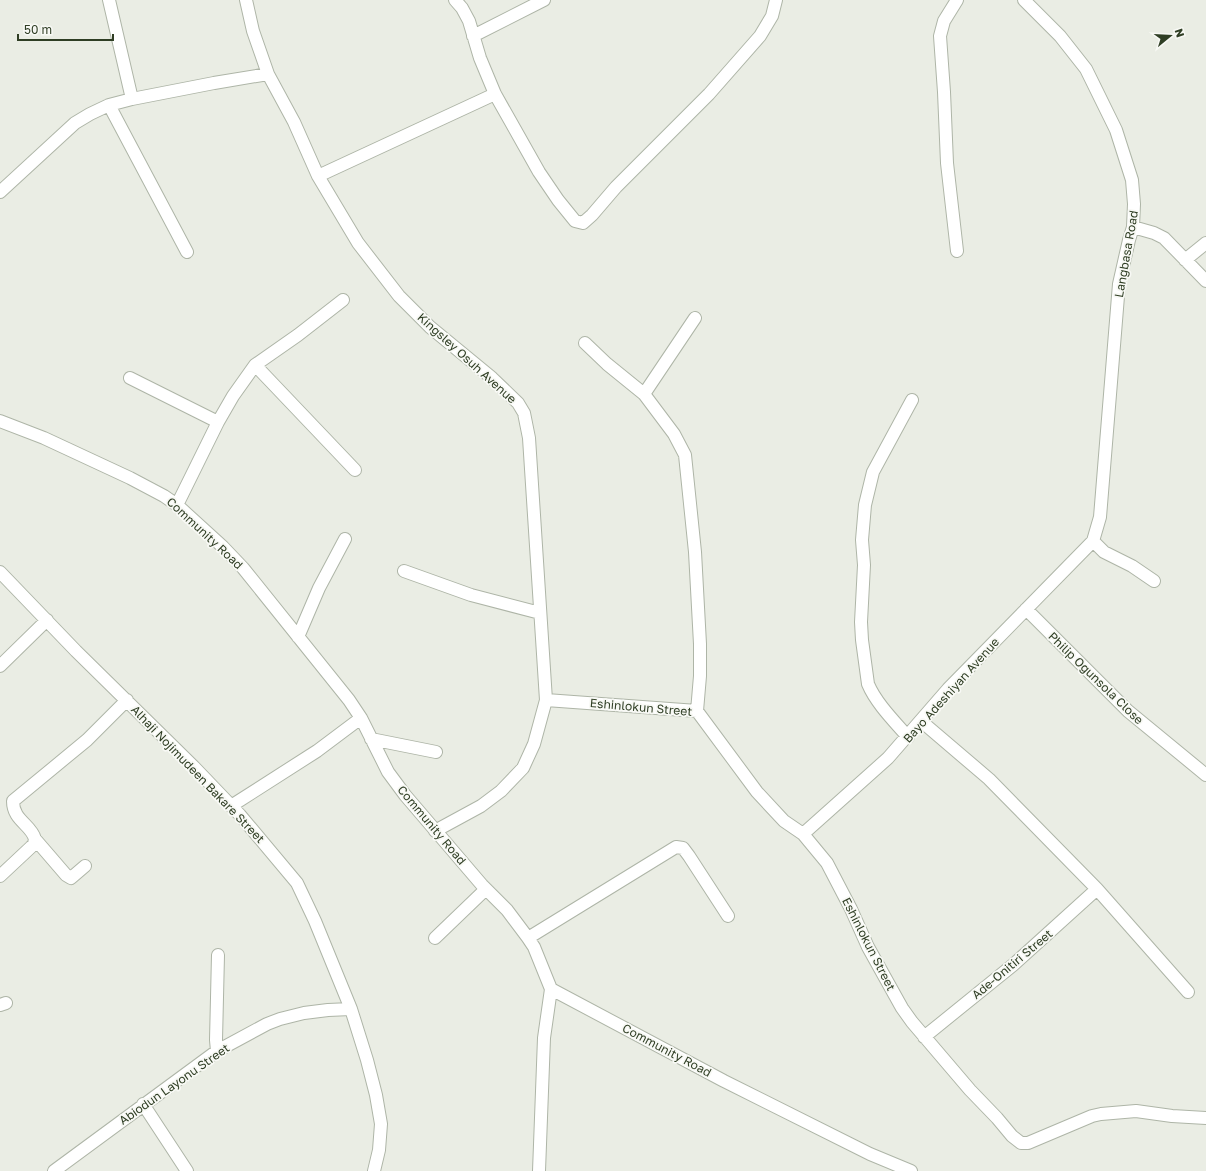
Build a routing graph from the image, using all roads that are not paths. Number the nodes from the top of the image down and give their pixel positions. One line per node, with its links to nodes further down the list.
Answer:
1 (109, 0): 11 (street)
2 (246, 0): 9 (street, Kingsley Osuh Avenue)
3 (455, 0): 8 (street)
4 (544, 0): 8 (street)
5 (776, 0): 10 (street)
6 (957, 0): 17 (street)
7 (1024, 0): 15 (street, Langbasa Road)
8 (473, 36): 10 (street)
9 (268, 74): 11 (street); 13 (street, Kingsley Osuh Avenue)
10 (495, 94): 13 (street)
11 (132, 99): 12 (street)
12 (109, 105): 14 (street); 18 (street)
13 (318, 176): 38 (street, Kingsley Osuh Avenue)
14 (0, 192)
15 (1133, 227): 19 (street); 33 (street, Langbasa Road)
16 (1206, 243): 19 (street)
17 (956, 251)
18 (188, 252)
19 (1185, 260): 20 (street)
20 (1206, 281)
21 (343, 300): 24 (street)
22 (695, 318): 26 (street)
23 (585, 343): 26 (street)
24 (256, 365): 29 (street); 30 (street)
25 (130, 378): 29 (street)
26 (644, 394): 44 (street)
27 (912, 400): 47 (street)
28 (0, 421): 31 (street, Community Road)
29 (218, 422): 31 (street)
30 (355, 470)
31 (177, 505): 40 (street, Community Road)
32 (346, 539): 40 (street)
33 (1093, 541): 36 (street); 37 (street, Bayo Adeshiyan Avenue)
34 (404, 571): 38 (street)
35 (0, 572): 39 (street, Alhaji Nojimudeen Bakare Street)
36 (1154, 581)
37 (1026, 609): 46 (street, Bayo Adeshiyan Avenue); 50 (street, Philip Ogunsola Close)
38 (540, 613): 43 (street, Kingsley Osuh Avenue)
39 (47, 620): 41 (street); 42 (street, Alhaji Nojimudeen Bakare Street)
40 (298, 637): 45 (street, Community Road)
41 (0, 666)
42 (127, 700): 51 (street, Alhaji Nojimudeen Bakare Street); 54 (street)
43 (546, 700): 44 (street, Eshinlokun Street); 52 (street, Kingsley Osuh Avenue)
44 (697, 711): 53 (street, Eshinlokun Street)
45 (361, 718): 48 (street, Community Road); 51 (street)
46 (921, 721): 47 (street, Bayo Adeshiyan Avenue); 58 (street)
47 (908, 737): 53 (street, Bayo Adeshiyan Avenue)
48 (371, 739): 49 (street); 52 (street, Community Road)
49 (436, 752)
50 (1206, 775)
51 (231, 806): 65 (street, Alhaji Nojimudeen Bakare Street)
52 (435, 831): 57 (street, Community Road)
53 (803, 834): 66 (street, Eshinlokun Street)
54 (35, 839): 55 (street); 56 (street)
55 (85, 866)
56 (0, 876)
57 (486, 888): 60 (street); 61 (street, Community Road)
58 (1097, 889): 64 (street); 66 (street, Ade-Onitiri Street)
59 (728, 916): 61 (street)
60 (435, 938)
61 (528, 938): 63 (street, Community Road)
62 (218, 955): 67 (street)
63 (551, 989): 73 (street); 74 (street, Community Road)
64 (1188, 992)
65 (351, 1009): 67 (street, Abiodun Layonu Street); 72 (street, Alhaji Nojimudeen Bakare Street)
66 (924, 1037): 69 (street, Eshinlokun Street)
67 (217, 1051): 68 (street, Abiodun Layonu Street)
68 (143, 1104): 70 (street, Abiodun Layonu Street); 71 (street)
69 (1206, 1118)
70 (54, 1171)
71 (187, 1171)
72 (374, 1171)
73 (539, 1171)
74 (911, 1171)

